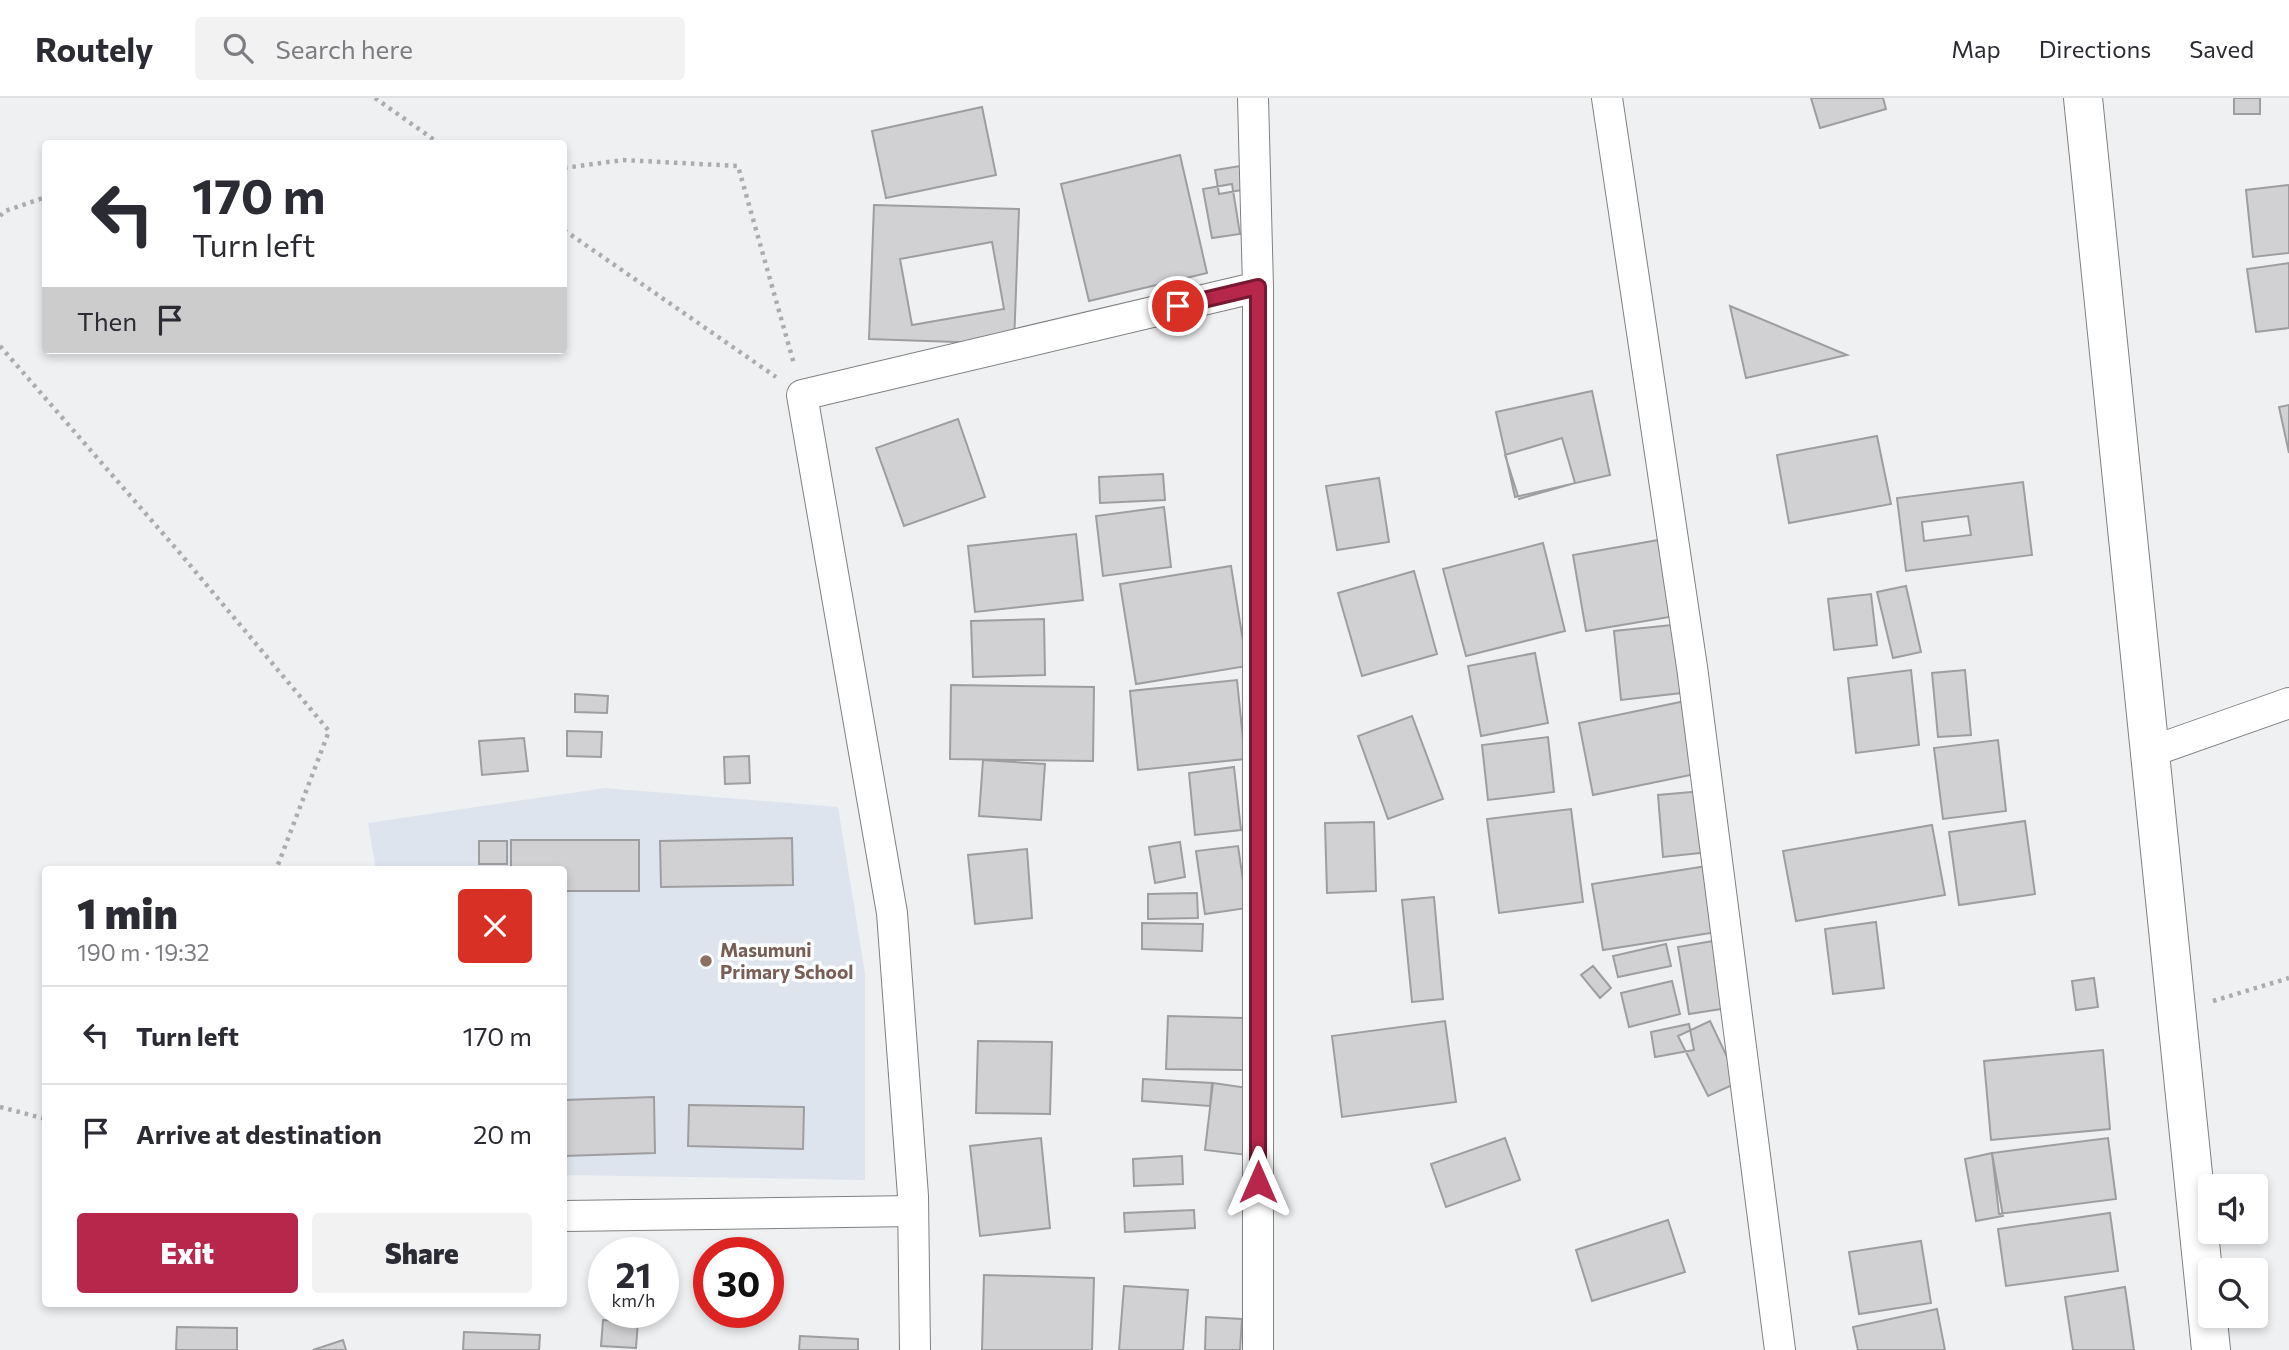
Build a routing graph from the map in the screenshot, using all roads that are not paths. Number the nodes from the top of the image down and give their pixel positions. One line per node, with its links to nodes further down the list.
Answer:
1 (1253, 98): 4 (street)
2 (1607, 98): 11 (street)
3 (2083, 98): 6 (main road)
4 (1258, 287): 7 (street); 10 (street)
5 (2289, 703): 6 (street)
6 (2150, 752): 12 (main road)
7 (913, 1211): 8 (street); 9 (street)
8 (567, 1216)
9 (915, 1350)
10 (1258, 1350)
11 (1780, 1350)
12 (2211, 1350)

